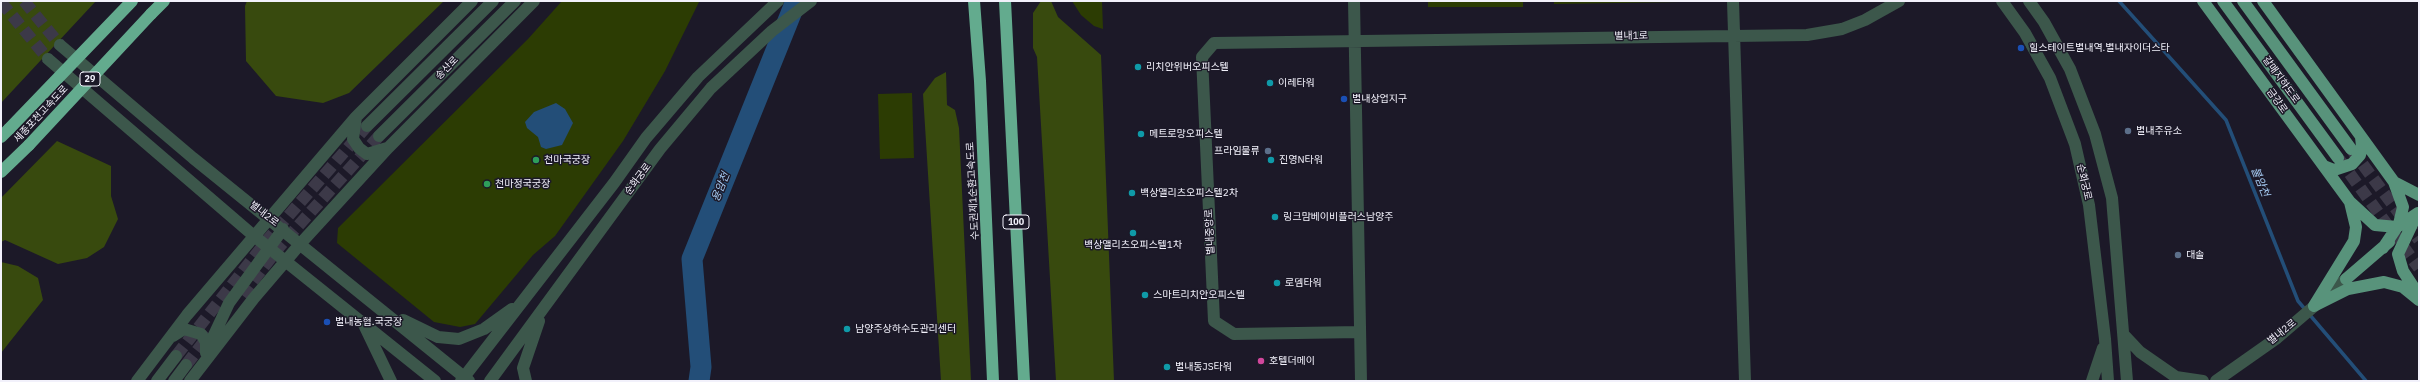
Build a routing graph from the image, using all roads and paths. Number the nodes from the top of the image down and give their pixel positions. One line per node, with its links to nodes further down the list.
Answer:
1 (132, 1): 26 (highway, 세종포천고속도로 / 29, bridge)
2 (164, 1): 33 (highway, 세종포천고속도로 / 29, bridge)
3 (472, 1): 24 (street)
4 (493, 1): 25 (street, 송산로)
5 (515, 1): 27 (street, 송산로)
6 (534, 1): 29 (street)
7 (778, 1): 50 (street, 순화궁로)
8 (811, 1): 53 (street, 순화궁로)
9 (974, 1): 72 (highway, 수도권제1순환고속도로)
10 (1005, 1): 73 (highway, 100)
11 (1354, 1): 21 (street)
12 (1733, 1): 20 (street)
13 (1899, 1): 20 (street, 별내1로)
14 (2002, 1): 58 (street, 순화궁로)
15 (2029, 1): 56 (street)
16 (2203, 1): 32 (main road, 금강로)
17 (2223, 1): 31 (main road, 갈매지하도로)
18 (2243, 1): 30 (main road, 갈매지하도로)
19 (2263, 1): 28 (main road)
20 (1734, 35): 21 (street, 별내1로); 75 (street)
21 (1355, 41): 55 (street); 55 (street, 별내중앙로)
22 (60, 45): 38 (street, 별내2로)
23 (48, 59): 42 (street)
24 (356, 118): 29 (street); 38 (street)
25 (367, 126)
26 (5, 133)
27 (379, 136)
28 (2361, 137): 32 (main road); 34 (main road)
29 (388, 148): 43 (street)
30 (2351, 149)
31 (2338, 158)
32 (2324, 166): 36 (main road, 금강로)
33 (1, 172)
34 (2394, 182): 35 (main road); 40 (main road)
35 (2419, 195)
36 (2350, 202): 40 (main road); 51 (main road)
37 (2418, 212): 40 (main road); 45 (main road)
38 (268, 218): 39 (street, 별내2로); 42 (street)
39 (283, 229): 43 (street, 별내2로); 44 (street)
40 (2401, 231): 41 (main road); 45 (main road); 48 (main road)
41 (2419, 234)
42 (254, 236): 44 (street); 57 (street)
43 (301, 243): 46 (street); 52 (street, 별내2로)
44 (268, 248): 46 (street); 59 (street)
45 (2383, 248): 47 (main road)
46 (285, 262): 54 (street); 62 (street)
47 (2347, 284): 49 (main road); 51 (main road)
48 (2419, 295)
49 (2419, 300)
50 (523, 302): 52 (street); 63 (street, 순화궁로)
51 (2314, 306): 80 (street, 별내2로)
52 (382, 309): 63 (street, 별내2로)
53 (542, 311): 70 (street, 순화궁로); 71 (street)
54 (363, 324): 68 (street); 69 (street)
55 (1360, 332): 74 (street)
56 (2125, 336): 78 (street); 79 (street)
57 (169, 339): 59 (street); 64 (street)
58 (2105, 339): 76 (street); 77 (street, 순화궁로)
59 (206, 352): 62 (street)
60 (176, 356): 65 (street)
61 (186, 365): 66 (street)
62 (202, 366): 67 (street)
63 (465, 380)
64 (137, 381)
65 (157, 381)
66 (174, 381)
67 (190, 381)
68 (391, 381)
69 (435, 381)
70 (490, 381)
71 (526, 381)
72 (994, 381)
73 (1024, 381)
74 (1361, 381)
75 (1745, 381)
76 (2092, 381)
77 (2108, 381)
78 (2127, 381)
79 (2203, 381)
80 (2216, 381)

